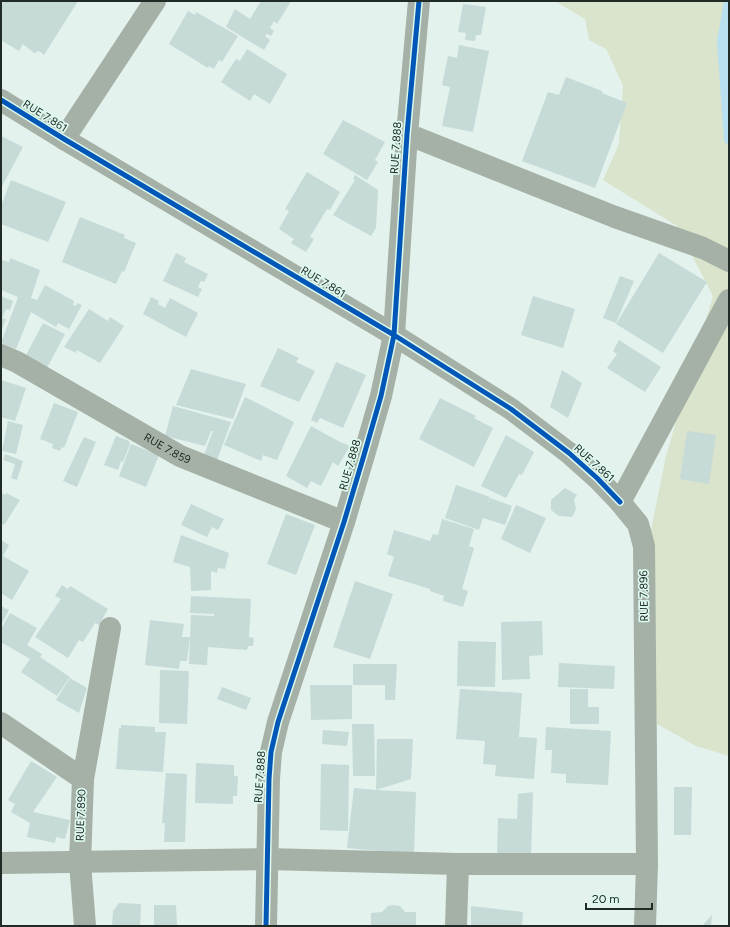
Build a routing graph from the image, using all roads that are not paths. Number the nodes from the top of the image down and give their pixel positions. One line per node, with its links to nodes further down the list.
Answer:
1 (155, 1): 5 (street)
2 (420, 1): 4 (street, RUE 7.888)
3 (1, 100): 5 (street, RUE 7.861)
4 (407, 134): 6 (street); 8 (street, RUE 7.888)
5 (64, 139): 8 (street, RUE 7.861)
6 (729, 261)
7 (729, 300): 10 (street)
8 (394, 335): 10 (street, RUE 7.861); 11 (street, RUE 7.888)
9 (1, 355): 11 (street, RUE 7.859)
10 (620, 502): 19 (street, RUE 7.896)
11 (344, 522): 15 (street, RUE 7.888)
12 (110, 628): 14 (street)
13 (1, 723): 14 (street, RUE 7.890)
14 (82, 779): 17 (street, RUE 7.890)
15 (267, 859): 17 (street); 18 (street); 21 (street, RUE 7.888)
16 (1, 863): 17 (street)
17 (80, 863): 20 (street, RUE 7.890)
18 (458, 864): 19 (street); 22 (street)
19 (647, 864): 23 (street, RUE 7.896)
20 (85, 926)
21 (266, 926)
22 (456, 926)
23 (645, 926)

